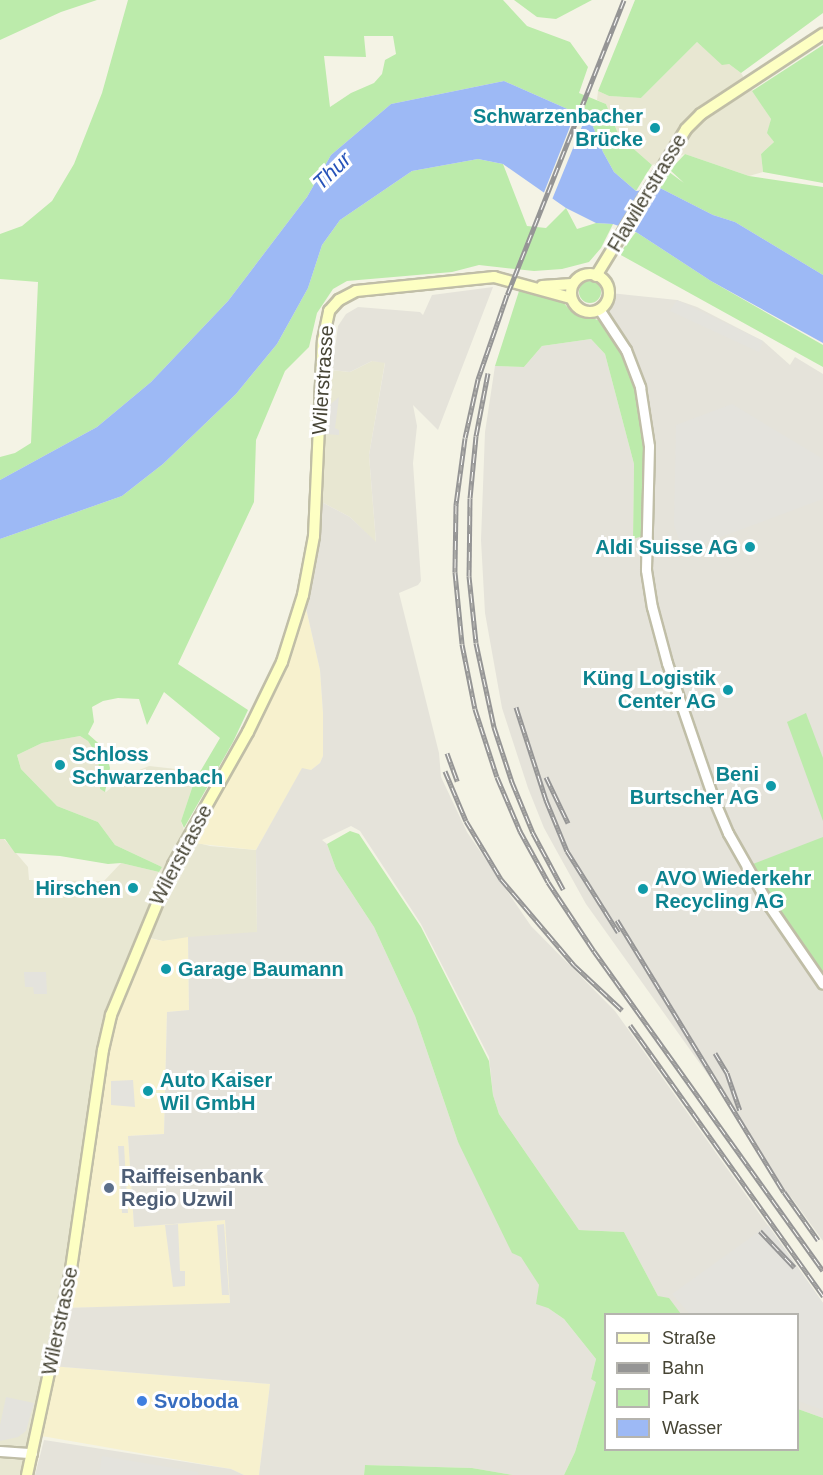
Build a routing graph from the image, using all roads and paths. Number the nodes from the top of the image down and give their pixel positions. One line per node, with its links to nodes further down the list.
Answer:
1 (823, 34): 2 (main road, Flawilerstrasse)
2 (596, 276): 3 (main road, Wilerstrasse); 6 (main road)
3 (572, 284): 4 (main road, Wilerstrasse); 5 (main road)
4 (533, 286): 5 (main road, Wilerstrasse); 9 (main road, Wilerstrasse)
5 (571, 298): 6 (main road, Wilerstrasse)
6 (599, 309): 7 (street)
7 (823, 984)
8 (0, 1451): 9 (street)
9 (32, 1453): 10 (main road, Wilerstrasse)
10 (27, 1475)

